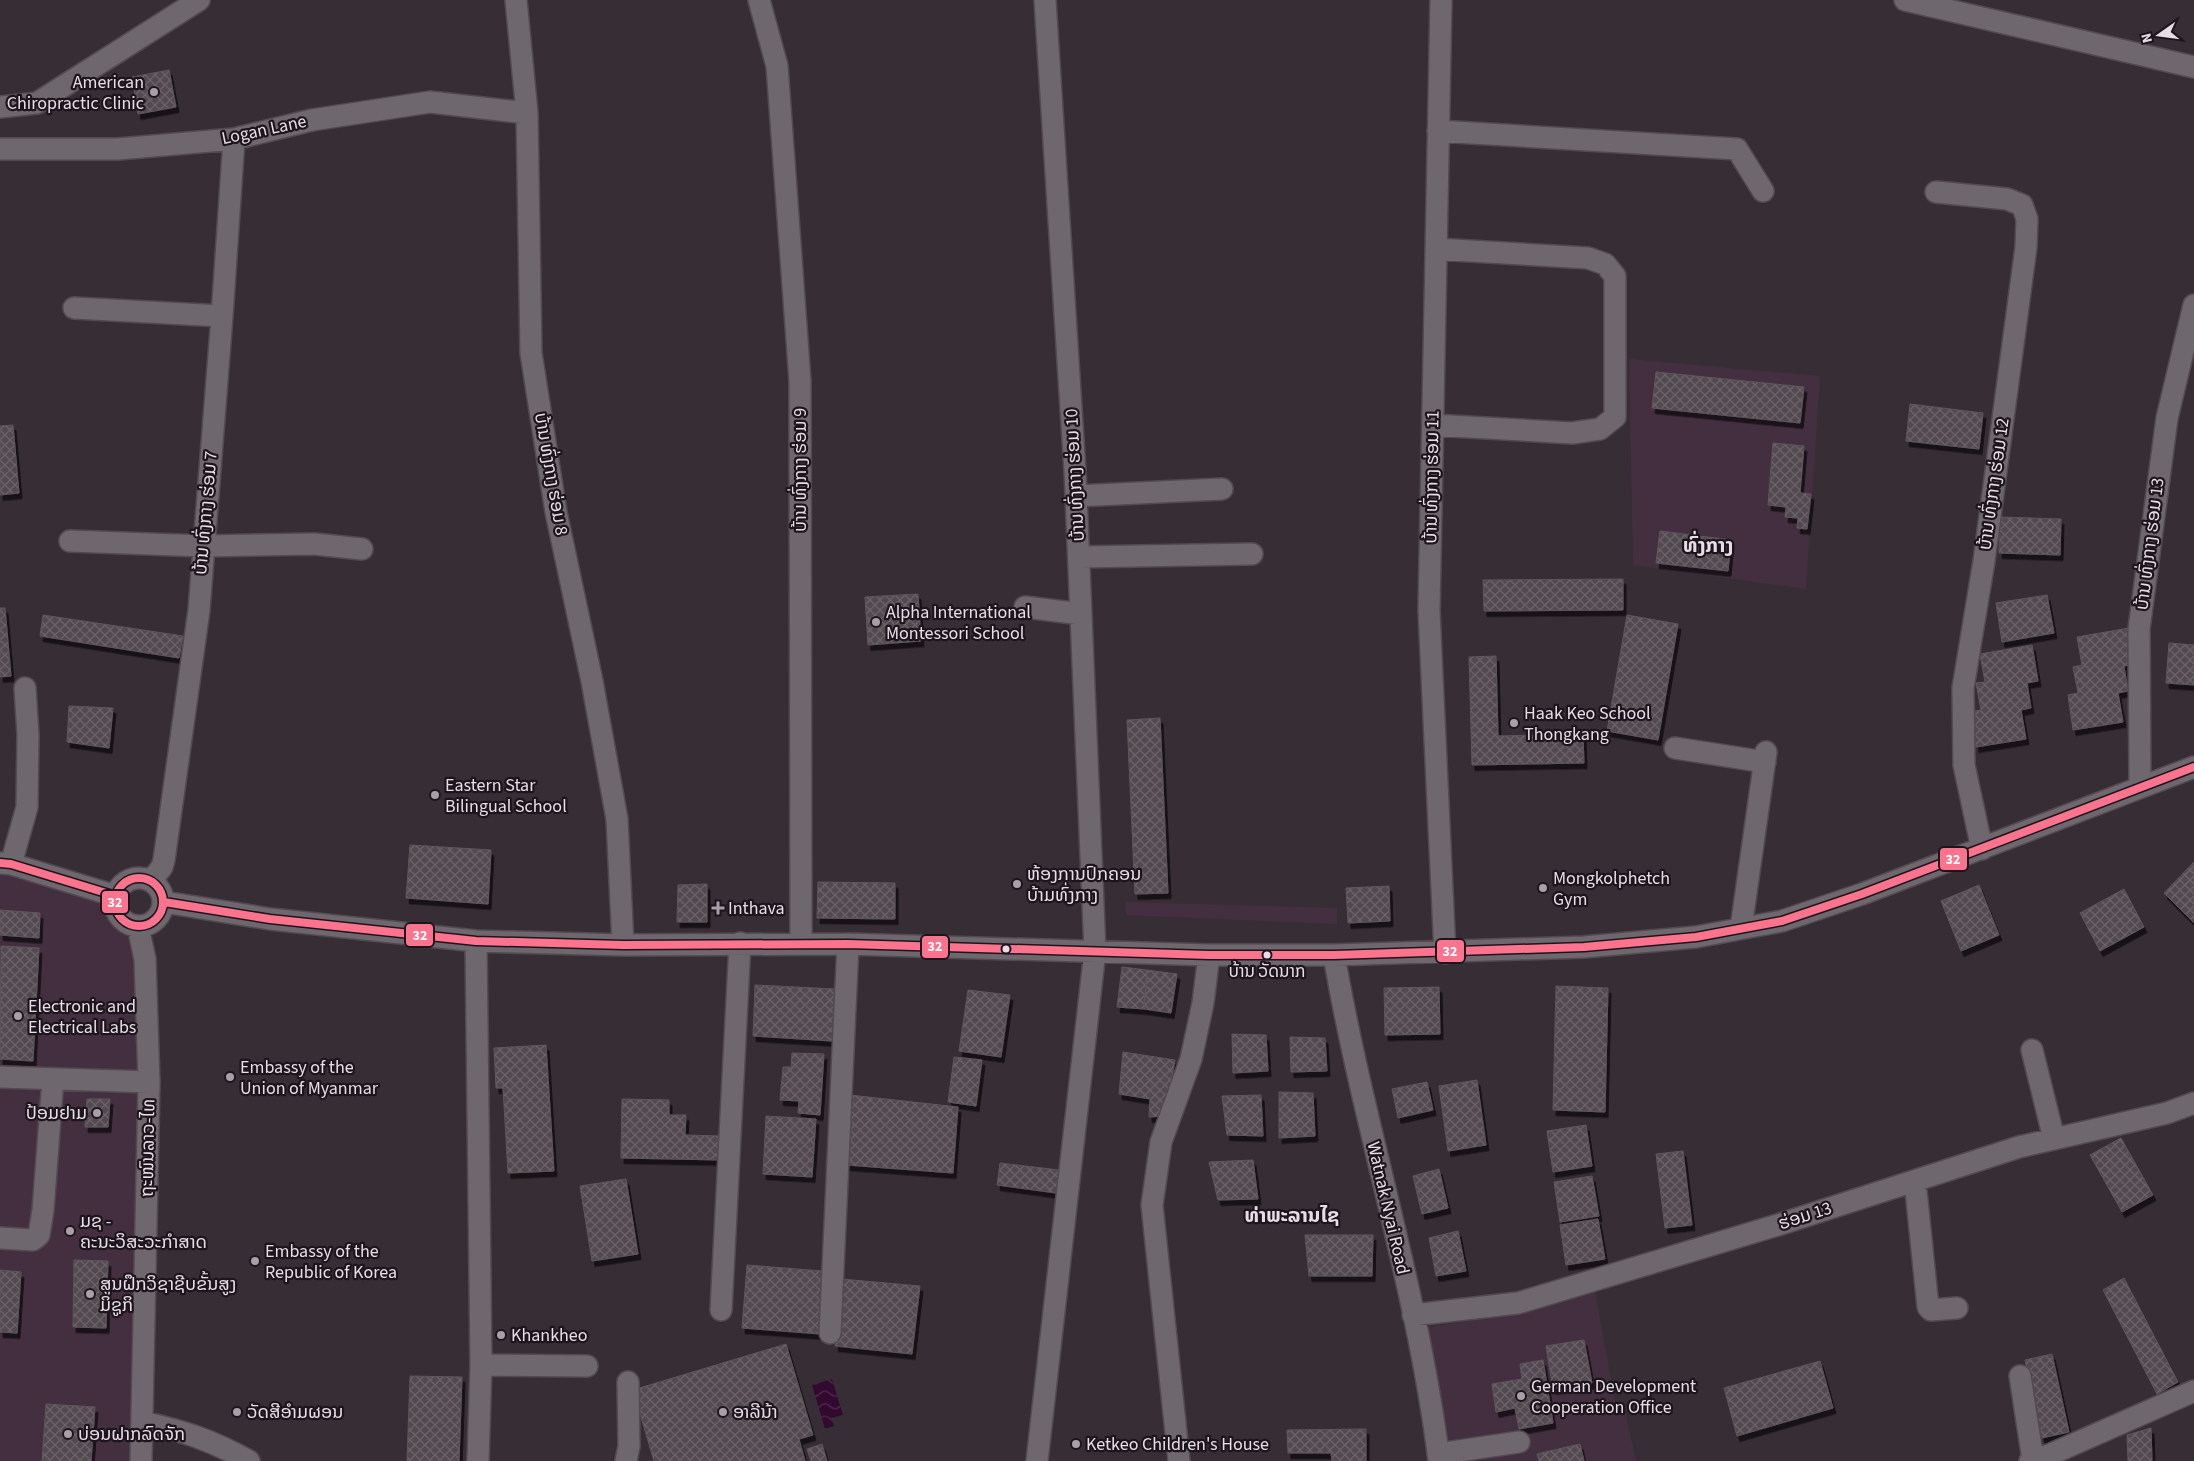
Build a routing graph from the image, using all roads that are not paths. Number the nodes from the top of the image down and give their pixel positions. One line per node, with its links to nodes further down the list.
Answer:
1 (200, 0): 8 (street)
2 (516, 0): 9 (street, ບ້ານ ທົ່ງກາງ ຮ່ອມ 8)
3 (759, 0): 43 (street, ບ້ານ ທົ່ງກາງ ຮ່ອມ 9)
4 (1045, 0): 22 (street, ບ້ານ ທົ່ງກາງ ຮ່ອມ 10)
5 (1441, 0): 10 (street, ບ້ານ ທົ່ງກາງ ຮ່ອມ 11)
6 (1906, 0): 7 (street)
7 (2194, 67)
8 (0, 107)
9 (527, 113): 11 (street, Logan Lane); 45 (street, ບ້ານ ທົ່ງກາງ ຮ່ອມ 8)
10 (1438, 131): 13 (street); 15 (street, ບ້ານ ທົ່ງກາງ ຮ່ອມ 11)
11 (234, 139): 12 (street, Logan Lane); 18 (street, ບ້ານ ທົ່ງກາງ ຮ່ອມ 7)
12 (0, 149)
13 (1763, 191)
14 (1936, 192): 34 (street, ບ້ານ ທົ່ງກາງ ຮ່ອມ 12)
15 (1436, 249): 20 (street, ບ້ານ ທົ່ງກາງ ຮ່ອມ 11); 20 (street)
16 (2194, 305): 19 (street, ບ້ານ ທົ່ງກາງ ຮ່ອມ 13)
17 (74, 308): 18 (street)
18 (222, 316): 24 (street, ບ້ານ ທົ່ງກາງ ຮ່ອມ 7)
19 (2186, 370): 33 (street, ບ້ານ ທົ່ງກາງ ຮ່ອມ 13)
20 (1433, 425): 47 (street, ບ້ານ ທົ່ງກາງ ຮ່ອມ 11)
21 (1222, 489): 22 (street)
22 (1076, 496): 27 (street, ບ້ານ ທົ່ງກາງ ຮ່ອມ 10)
23 (70, 541): 24 (street)
24 (203, 546): 25 (street); 36 (street, ບ້ານ ທົ່ງກາງ ຮ່ອມ 7)
25 (362, 549)
26 (1252, 554): 27 (street)
27 (1079, 557): 29 (street, ບ້ານ ທົ່ງກາງ ຮ່ອມ 10)
28 (1025, 607): 29 (street)
29 (1081, 614): 46 (street, ບ້ານ ທົ່ງກາງ ຮ່ອມ 10)
30 (25, 688): 35 (street)
31 (1674, 748): 40 (street)
32 (2194, 767): 33 (street)
33 (2140, 786): 34 (street)
34 (1982, 849): 40 (street)
35 (5, 864): 37 (street)
36 (151, 881): 37 (street); 38 (street)
37 (116, 896): 39 (street)
38 (164, 902): 39 (street); 41 (street)
39 (138, 927): 53 (street, ຖະໜົນລາວ-ໄທ)
40 (1741, 928): 47 (street)
41 (476, 941): 45 (street); 62 (street)
42 (740, 943): 43 (street); 45 (street); 59 (street)
43 (801, 943): 44 (street)
44 (848, 944): 46 (street); 61 (street)
45 (623, 945)
46 (1095, 951): 48 (street); 74 (street, ບ້ານ ທົ່ງກາງ ຮ່ອມ 10)
47 (1445, 953): 49 (street)
48 (1209, 955): 49 (street); 75 (street)
49 (1334, 955): 60 (street, Watnak Nyai Road)
50 (2032, 1050): 55 (street)
51 (0, 1077): 52 (street)
52 (53, 1079): 53 (street); 57 (street)
53 (149, 1082): 67 (street, ຖະໜົນລາວ-ໄທ)
54 (2194, 1103): 55 (street, ຮ່ອມ 13)
55 (2054, 1139): 56 (street, ຮ່ອມ 13)
56 (1915, 1181): 58 (street); 60 (street, ຮ່ອມ 13)
57 (0, 1238)
58 (1957, 1308)
59 (720, 1310)
60 (1413, 1315): 69 (street, Watnak Nyai Road)
61 (830, 1333)
62 (482, 1365): 63 (street); 72 (street)
63 (587, 1366)
64 (2020, 1376): 76 (street)
65 (628, 1382): 73 (street)
66 (2194, 1391): 76 (street)
67 (142, 1422): 70 (street, ຖະໜົນລາວ-ໄທ); 71 (street)
68 (1519, 1442): 69 (street)
69 (1438, 1458)
70 (141, 1461)
71 (249, 1461)
72 (478, 1461)
73 (626, 1461)
74 (1037, 1461)
75 (1179, 1461)
76 (2032, 1461)

